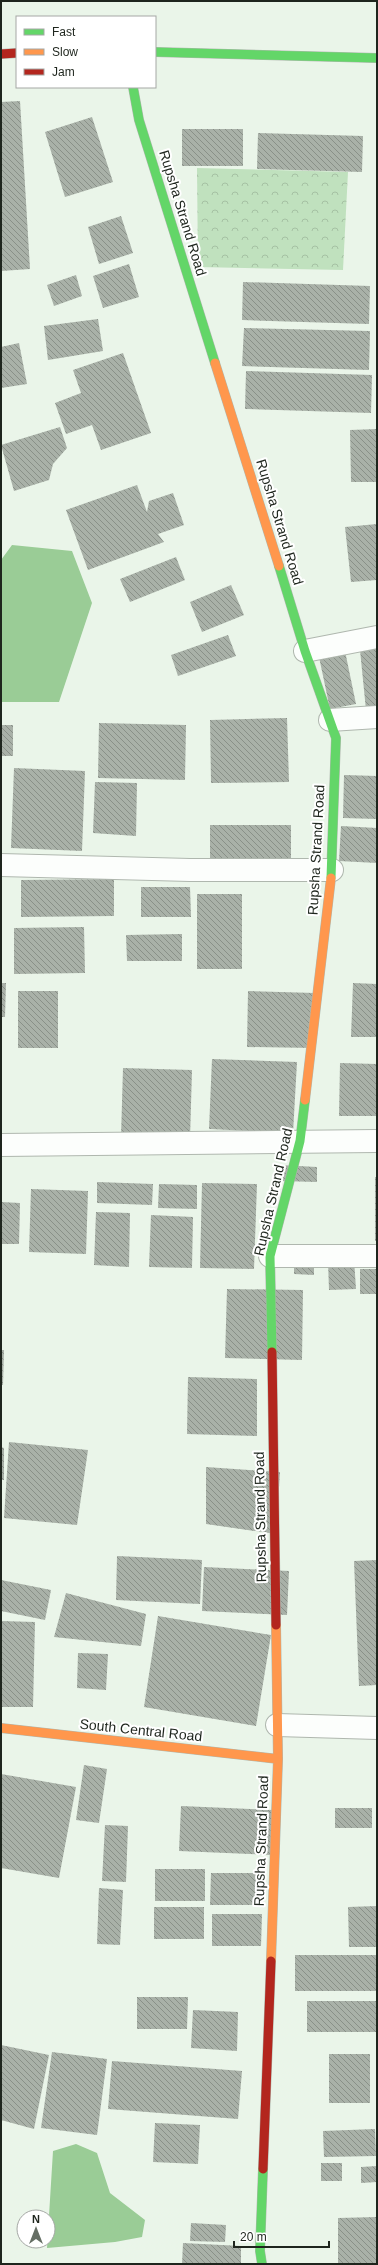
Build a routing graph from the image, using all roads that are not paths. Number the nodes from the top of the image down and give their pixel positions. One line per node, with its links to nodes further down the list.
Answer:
1 (156, 52): 4 (street)
2 (16, 53): 3 (street)
3 (1, 54)
4 (377, 58)
5 (133, 88): 7 (street, Rupsha Strand Road)
6 (377, 637): 7 (street)
7 (305, 651): 9 (street, Rupsha Strand Road)
8 (377, 717): 9 (street)
9 (330, 720): 11 (street, Rupsha Strand Road)
10 (1, 866): 11 (street)
11 (332, 870): 12 (street, Rupsha Strand Road)
12 (300, 1141): 13 (street); 14 (street); 15 (street, Rupsha Strand Road)
13 (377, 1141)
14 (1, 1145)
15 (270, 1256): 16 (street); 17 (street, Rupsha Strand Road)
16 (377, 1256)
17 (278, 1725): 19 (street); 20 (street, Rupsha Strand Road)
18 (1, 1728): 20 (street, South Central Road)
19 (377, 1728)
20 (278, 1758): 21 (street, Rupsha Strand Road)
21 (262, 2264)

